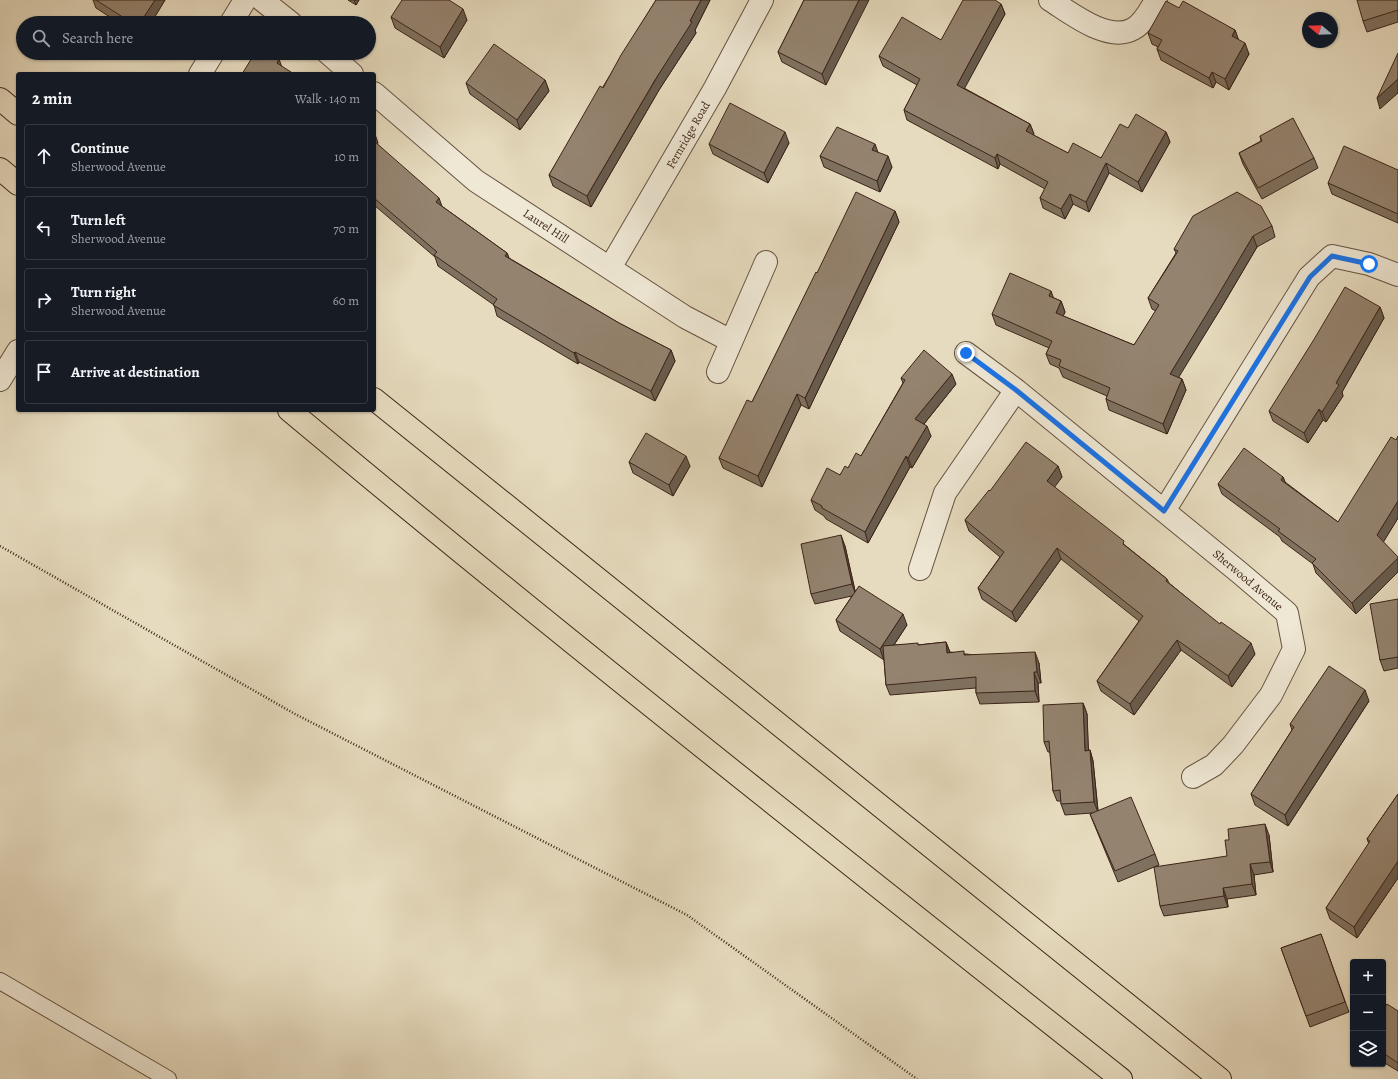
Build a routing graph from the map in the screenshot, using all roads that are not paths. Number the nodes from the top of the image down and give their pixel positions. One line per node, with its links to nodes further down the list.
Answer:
1 (246, 0): 6 (street)
2 (262, 0): 7 (street)
3 (762, 0): 18 (street, Fernridge Road)
4 (1050, 0): 5 (street)
5 (1156, 0)
6 (236, 16)
7 (282, 16)
8 (209, 60): 10 (street)
9 (336, 60): 11 (street)
10 (201, 72)
11 (350, 72)
12 (376, 95): 18 (street, Laurel Hill)
13 (0, 99): 14 (highway)
14 (16, 112)
15 (0, 169): 16 (highway)
16 (16, 182)
17 (766, 262): 20 (street)
18 (610, 268): 20 (street, Laurel Hill)
19 (1398, 275): 28 (street)
20 (731, 341): 23 (street)
21 (966, 353): 25 (street, Sherwood Avenue)
22 (16, 354): 24 (street)
23 (718, 372)
24 (0, 380)
25 (1016, 390): 28 (street, Sherwood Avenue); 29 (street)
26 (376, 401): 34 (highway)
27 (291, 412): 33 (highway)
28 (1164, 511): 30 (street, Sherwood Avenue)
29 (920, 569)
30 (1193, 777)
31 (0, 981): 32 (lane)
32 (168, 1079)
33 (1121, 1079)
34 (1220, 1079)

